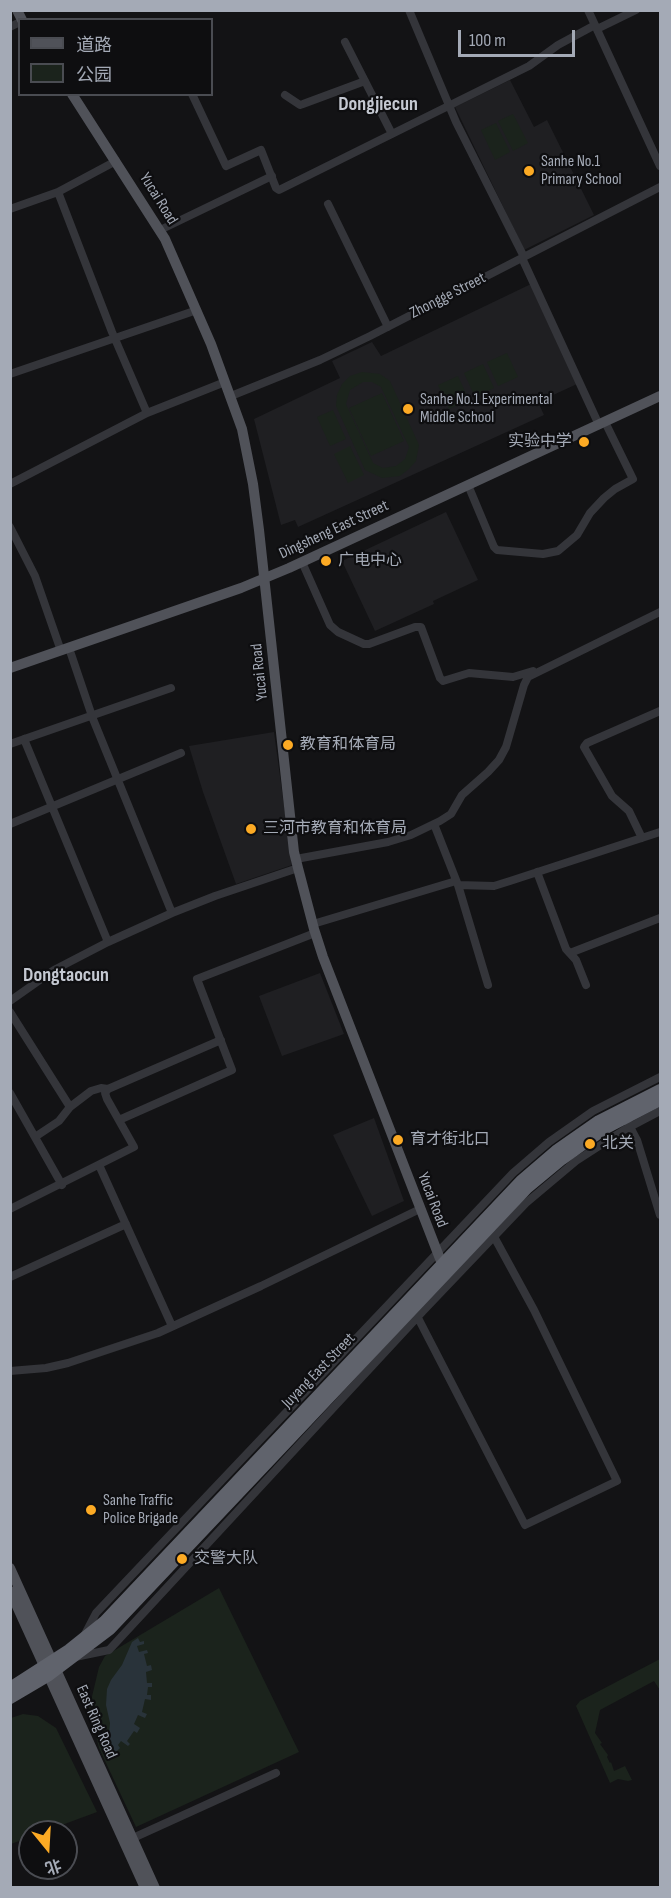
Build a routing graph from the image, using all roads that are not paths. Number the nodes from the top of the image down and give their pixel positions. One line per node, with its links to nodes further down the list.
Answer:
1 (409, 10): 10 (street)
2 (588, 10): 4 (street)
3 (636, 10): 4 (street)
4 (596, 27): 10 (street); 13 (street)
5 (345, 42): 6 (street)
6 (365, 81): 7 (street); 11 (street)
7 (285, 95)
8 (73, 96): 12 (main road, Yucai Road)
9 (193, 96): 14 (street)
10 (449, 105): 11 (street); 20 (street)
11 (392, 134): 14 (street)
12 (116, 162): 16 (street); 19 (main road, Yucai Road)
13 (660, 166)
14 (272, 176): 19 (street)
15 (660, 187): 20 (street, Zhongge Street)
16 (58, 192): 18 (street); 23 (street)
17 (328, 204): 22 (street)
18 (10, 209)
19 (160, 230): 21 (main road, Yucai Road)
20 (523, 257): 22 (street, Zhongge Street); 29 (street)
21 (197, 310): 23 (street); 25 (main road, Yucai Road)
22 (388, 327): 26 (street, Zhongge Street)
23 (115, 338): 24 (street); 28 (street)
24 (10, 374)
25 (225, 382): 26 (main road, Yucai Road); 28 (street)
26 (231, 396): 34 (main road, Yucai Road)
27 (660, 396): 29 (main road, Dingsheng East Street)
28 (147, 413): 30 (street)
29 (602, 423): 31 (main road, Dingsheng East Street); 31 (street)
30 (10, 484)
31 (468, 485): 33 (main road, Dingsheng East Street)
32 (10, 527): 36 (street)
33 (302, 562): 34 (main road, Dingsheng East Street); 38 (street)
34 (265, 578): 36 (main road, Dingsheng East Street); 51 (main road, Yucai Road)
35 (660, 612): 38 (street)
36 (65, 649): 37 (main road, Dingsheng East Street); 41 (street)
37 (10, 668)
38 (537, 671): 48 (street)
39 (171, 688): 41 (street)
40 (660, 711): 50 (street)
41 (92, 716): 42 (street); 45 (street)
42 (24, 739): 43 (street); 46 (street)
43 (10, 744)
44 (181, 753): 45 (street)
45 (118, 780): 46 (street); 54 (street)
46 (52, 807): 47 (street); 57 (street)
47 (10, 824)
48 (434, 824): 51 (street); 53 (street)
49 (660, 832): 50 (street)
50 (642, 838): 52 (street)
51 (297, 863): 54 (street); 56 (main road, Yucai Road)
52 (537, 872): 53 (street); 58 (street)
53 (457, 883): 56 (street); 59 (street)
54 (172, 913): 57 (street)
55 (660, 918): 58 (street)
56 (314, 929): 63 (street); 77 (main road, Yucai Road)
57 (108, 942): 61 (street)
58 (570, 953): 60 (street)
59 (488, 985)
60 (586, 985)
61 (10, 1001)
62 (10, 1012): 69 (street)
63 (221, 1040): 65 (street); 71 (street)
64 (660, 1077): 81 (street)
65 (108, 1089): 69 (street); 71 (street)
66 (660, 1090): 81 (highway, Juyang East Street)
67 (10, 1094): 73 (street)
68 (660, 1100): 72 (highway, Juyang East Street)
69 (70, 1107): 73 (street)
70 (660, 1111): 72 (street)
71 (119, 1120): 74 (street)
72 (627, 1122): 78 (street); 80 (highway, Juyang East Street)
73 (35, 1137): 75 (street)
74 (99, 1165): 75 (street); 79 (street)
75 (62, 1185): 76 (street)
76 (10, 1209)
77 (420, 1209): 81 (main road, Yucai Road); 84 (street)
78 (660, 1215)
79 (126, 1224): 82 (street); 84 (street)
80 (492, 1231): 83 (highway, Juyang East Street); 83 (street)
81 (439, 1258): 88 (highway, Juyang East Street)
82 (10, 1277)
83 (415, 1313): 88 (highway, Juyang East Street)
84 (172, 1326): 85 (street)
85 (10, 1371)
86 (10, 1568): 88 (main road, East Ring Road)
87 (10, 1591): 88 (main road, East Ring Road)
88 (51, 1668): 89 (highway, Juyang East Street); 90 (highway, Juyang East Street); 92 (main road, East Ring Road); 93 (main road, East Ring Road)
89 (10, 1688)
90 (10, 1698)
91 (276, 1773): 92 (street)
92 (133, 1838): 94 (main road, East Ring Road)
93 (145, 1887)
94 (155, 1887)

